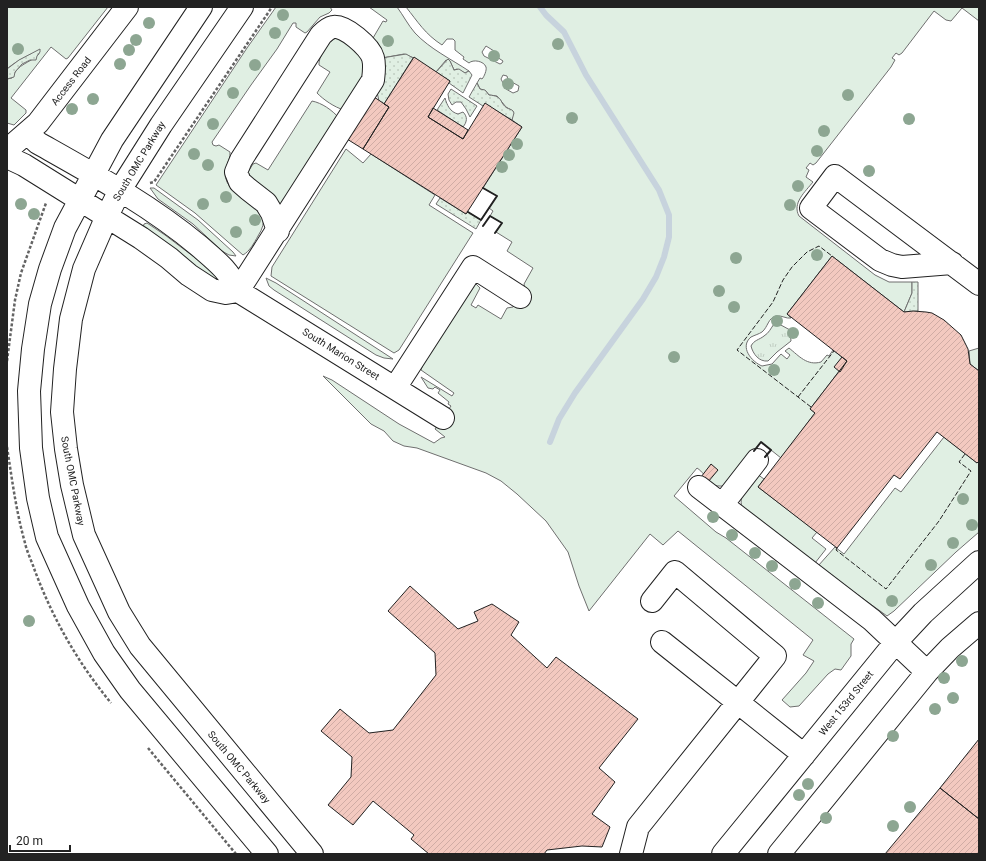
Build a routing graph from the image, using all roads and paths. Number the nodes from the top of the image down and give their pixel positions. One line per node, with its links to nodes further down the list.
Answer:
1 (127, 7): 5 (street, Access Road)
2 (201, 7): 8 (street)
3 (242, 7): 10 (street, South OMC Parkway)
4 (272, 7): 9 (path)
5 (27, 133): 6 (street, Access Road); 8 (street)
6 (7, 147)
7 (7, 157): 12 (street)
8 (93, 175): 10 (street); 12 (street)
9 (149, 183)
10 (120, 190): 13 (street, South OMC Parkway); 17 (street)
11 (48, 199): 19 (path)
12 (80, 199): 13 (street); 33 (street)
13 (107, 216): 17 (street); 34 (street, South OMC Parkway)
14 (278, 231): 14 (street); 17 (street)
15 (952, 263): 15 (street); 16 (street)
16 (979, 284)
17 (238, 291): 20 (street, South Marion Street)
18 (520, 297): 20 (street)
19 (7, 361)
20 (395, 388): 21 (street, South Marion Street)
21 (443, 418)
22 (758, 460): 24 (street)
23 (699, 487): 24 (street)
24 (722, 506): 29 (street)
25 (979, 562): 29 (street, West 153rd Street)
26 (652, 601): 31 (street)
27 (979, 623): 30 (street)
28 (662, 642): 31 (street)
29 (895, 643): 30 (street); 32 (street, West 153rd Street)
30 (927, 672): 37 (street)
31 (738, 703): 32 (street); 35 (street)
32 (804, 755): 36 (street, West 153rd Street)
33 (267, 854)
34 (312, 854)
35 (631, 854)
36 (723, 854)
37 (779, 854)

